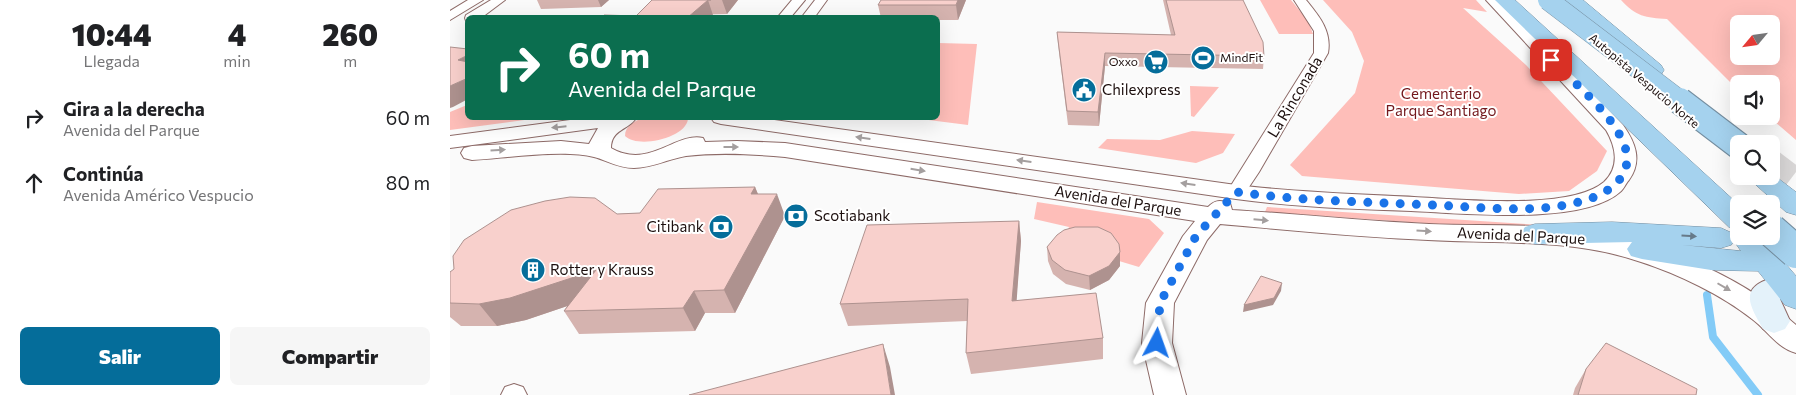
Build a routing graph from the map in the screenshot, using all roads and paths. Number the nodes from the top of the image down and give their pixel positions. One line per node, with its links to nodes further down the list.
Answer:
1 (798, 0): 12 (street)
2 (821, 0): 13 (street)
3 (1300, 0): 29 (street, La Rinconada)
4 (1494, 0): 29 (street, Avenida del Parque)
5 (1504, 0): 33 (highway)
6 (1523, 0): 30 (highway)
7 (1550, 0): 20 (highway, bridge); 24 (highway, Autopista Vespucio Norte)
8 (1572, 0): 15 (highway)
9 (474, 2): 10 (street); 14 (street)
10 (496, 2): 11 (street)
11 (470, 15)
12 (786, 15)
13 (808, 15)
14 (458, 21)
15 (1697, 106)
16 (615, 120): 21 (street, one-way to 21)
17 (622, 120): 23 (street)
18 (715, 120): 22 (street)
19 (735, 120): 29 (street, Avenida del Parque, one-way to 19)
20 (1730, 139)
21 (450, 142)
22 (683, 150): 23 (street); 32 (street, Avenida del Parque, one-way to 32)
23 (600, 152): 25 (street, one-way to 23)
24 (1730, 152)
25 (450, 157)
26 (1780, 177): 28 (highway)
27 (1770, 185): 31 (highway)
28 (1796, 189)
29 (1236, 192): 32 (street)
30 (1732, 195)
31 (1796, 206)
32 (1213, 216): 34 (street, Avenida del Parque, one-way to 34); 44 (street)
33 (1730, 221)
34 (1535, 234): 35 (highway, one-way to 35); 37 (street, Avenida del Parque)
35 (1730, 236)
36 (1780, 238): 40 (highway, bridge)
37 (1614, 244): 38 (highway); 42 (street, Avenida del Parque, one-way to 42)
38 (1731, 245)
39 (1749, 245): 41 (highway)
40 (1796, 252)
41 (1788, 287): 42 (main road)
42 (1774, 321): 43 (street, Avenida del Parque)
43 (1796, 342)
44 (1170, 395)

